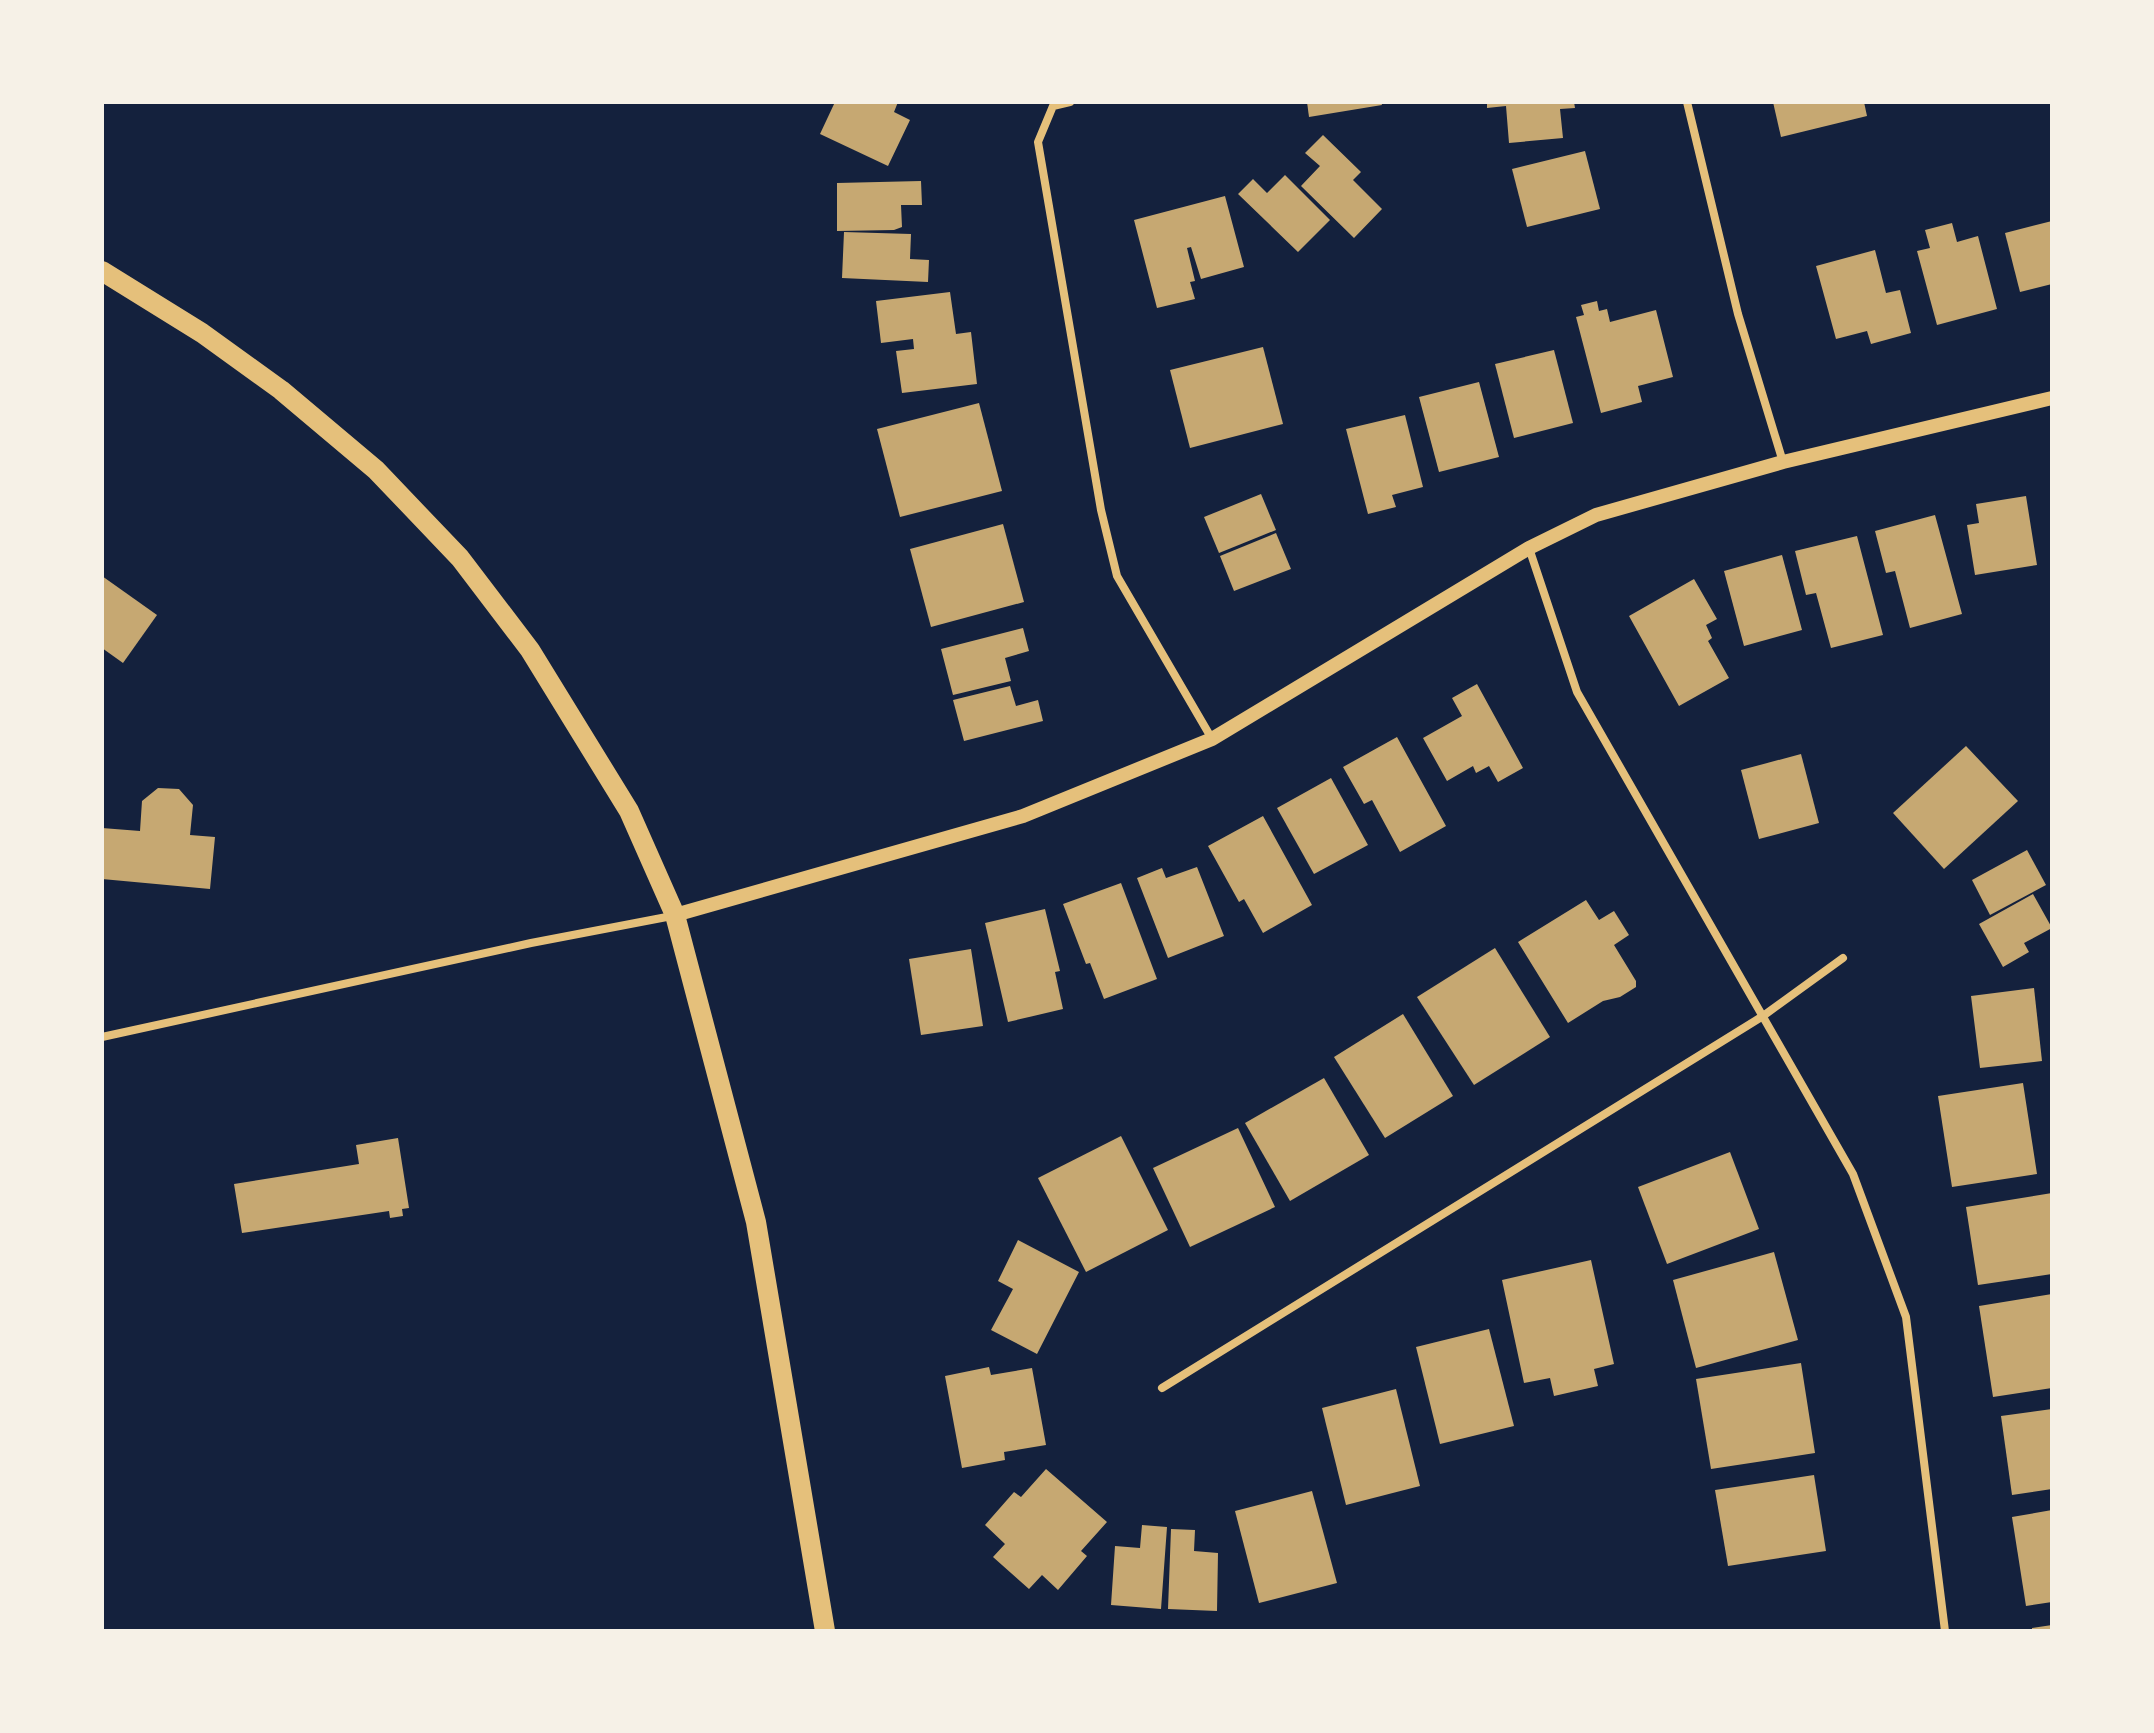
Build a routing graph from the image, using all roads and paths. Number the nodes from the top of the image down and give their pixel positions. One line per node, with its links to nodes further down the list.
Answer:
1 (1070, 102): 7 (street)
2 (1687, 102): 5 (street)
3 (102, 271): 8 (main road)
4 (2052, 398): 5 (street)
5 (1783, 462): 6 (street)
6 (1529, 548): 7 (street); 10 (street)
7 (1212, 739): 8 (street)
8 (675, 915): 11 (street); 13 (main road)
9 (1843, 958): 10 (street)
10 (1763, 1016): 12 (street); 14 (street)
11 (102, 1037)
12 (1162, 1388)
13 (825, 1631)
14 (1945, 1631)

